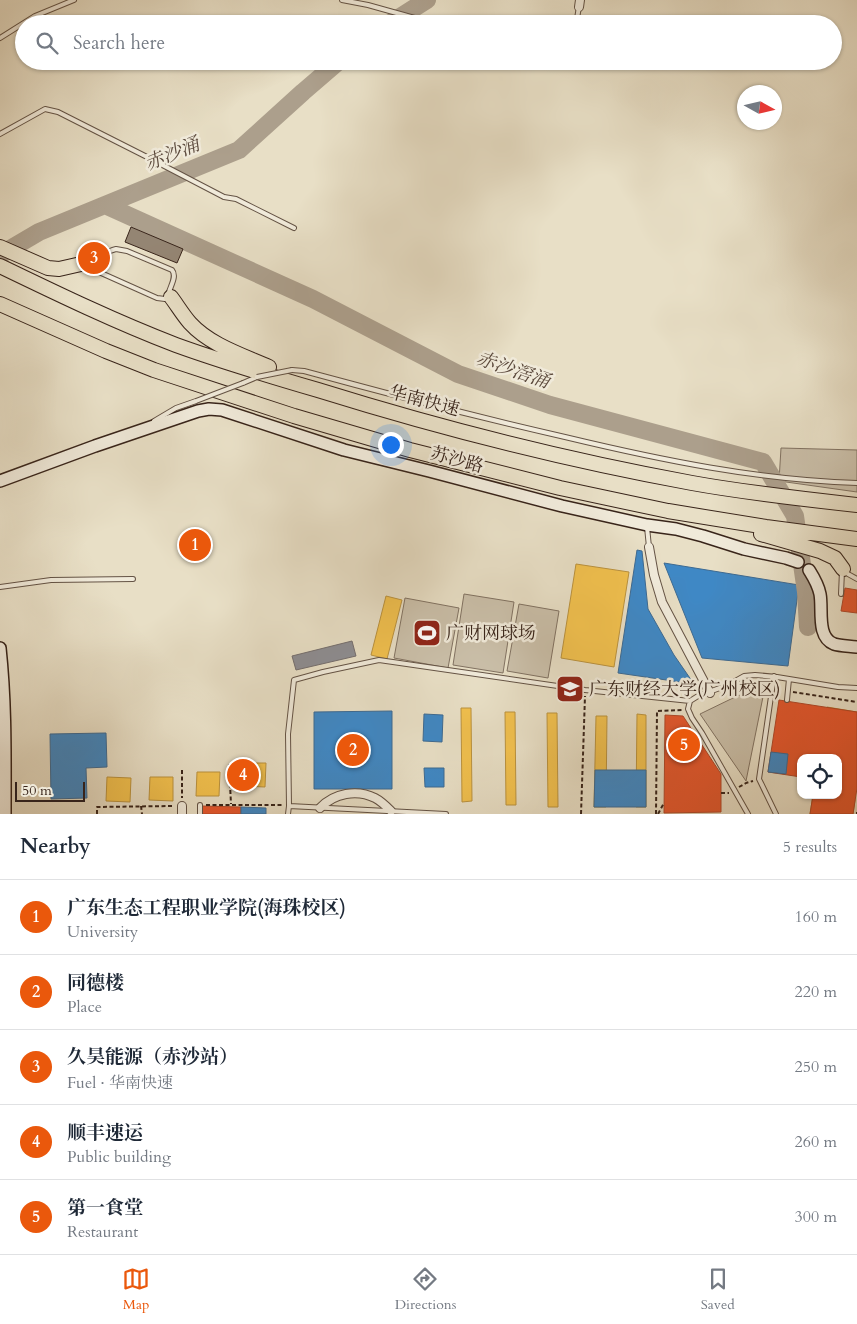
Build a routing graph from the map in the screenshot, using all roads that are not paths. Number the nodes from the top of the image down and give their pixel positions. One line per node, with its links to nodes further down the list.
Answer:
1 (74, 0): 3 (lane)
2 (342, 0): 4 (lane)
3 (37, 15)
4 (405, 15)
5 (15, 29): 6 (lane)
6 (0, 38)
7 (0, 134): 8 (lane, bridge)
8 (294, 228)
9 (0, 247): 10 (highway)
10 (81, 264): 12 (lane); 12 (lane)
11 (5, 269): 14 (highway, 华南快速)
12 (171, 297): 14 (highway)
13 (0, 304): 20 (highway)
14 (329, 394): 18 (highway, 华南快速)
15 (130, 434): 16 (street, 苏沙路); 17 (lane, bridge); 19 (street, 苏沙路)
16 (0, 481)
17 (857, 483)
18 (857, 505)
19 (647, 525): 22 (lane); 23 (street, 苏沙路)
20 (767, 531): 21 (highway); 24 (highway)
21 (857, 538)
22 (649, 547): 35 (street)
23 (798, 562): 25 (street, 苏沙路)
24 (839, 564): 27 (lane); 29 (lane)
25 (809, 570): 30 (street, 苏沙路)
26 (134, 579): 28 (lane)
27 (857, 579)
28 (0, 587)
29 (841, 594)
30 (857, 647)
31 (0, 648): 42 (street)
32 (774, 676): 33 (lane); 35 (lane); 47 (lane)
33 (789, 679): 34 (lane); 36 (lane)
34 (857, 688)
35 (710, 693): 37 (lane)
36 (787, 700)
37 (690, 701): 39 (lane); 46 (lane)
38 (200, 805): 43 (lane)
39 (289, 806): 40 (lane); 44 (lane)
40 (320, 808): 41 (lane); 41 (street)
41 (391, 811): 45 (lane)
42 (5, 814)
43 (200, 814)
44 (288, 814)
45 (446, 814)
46 (748, 814)
47 (776, 814)

